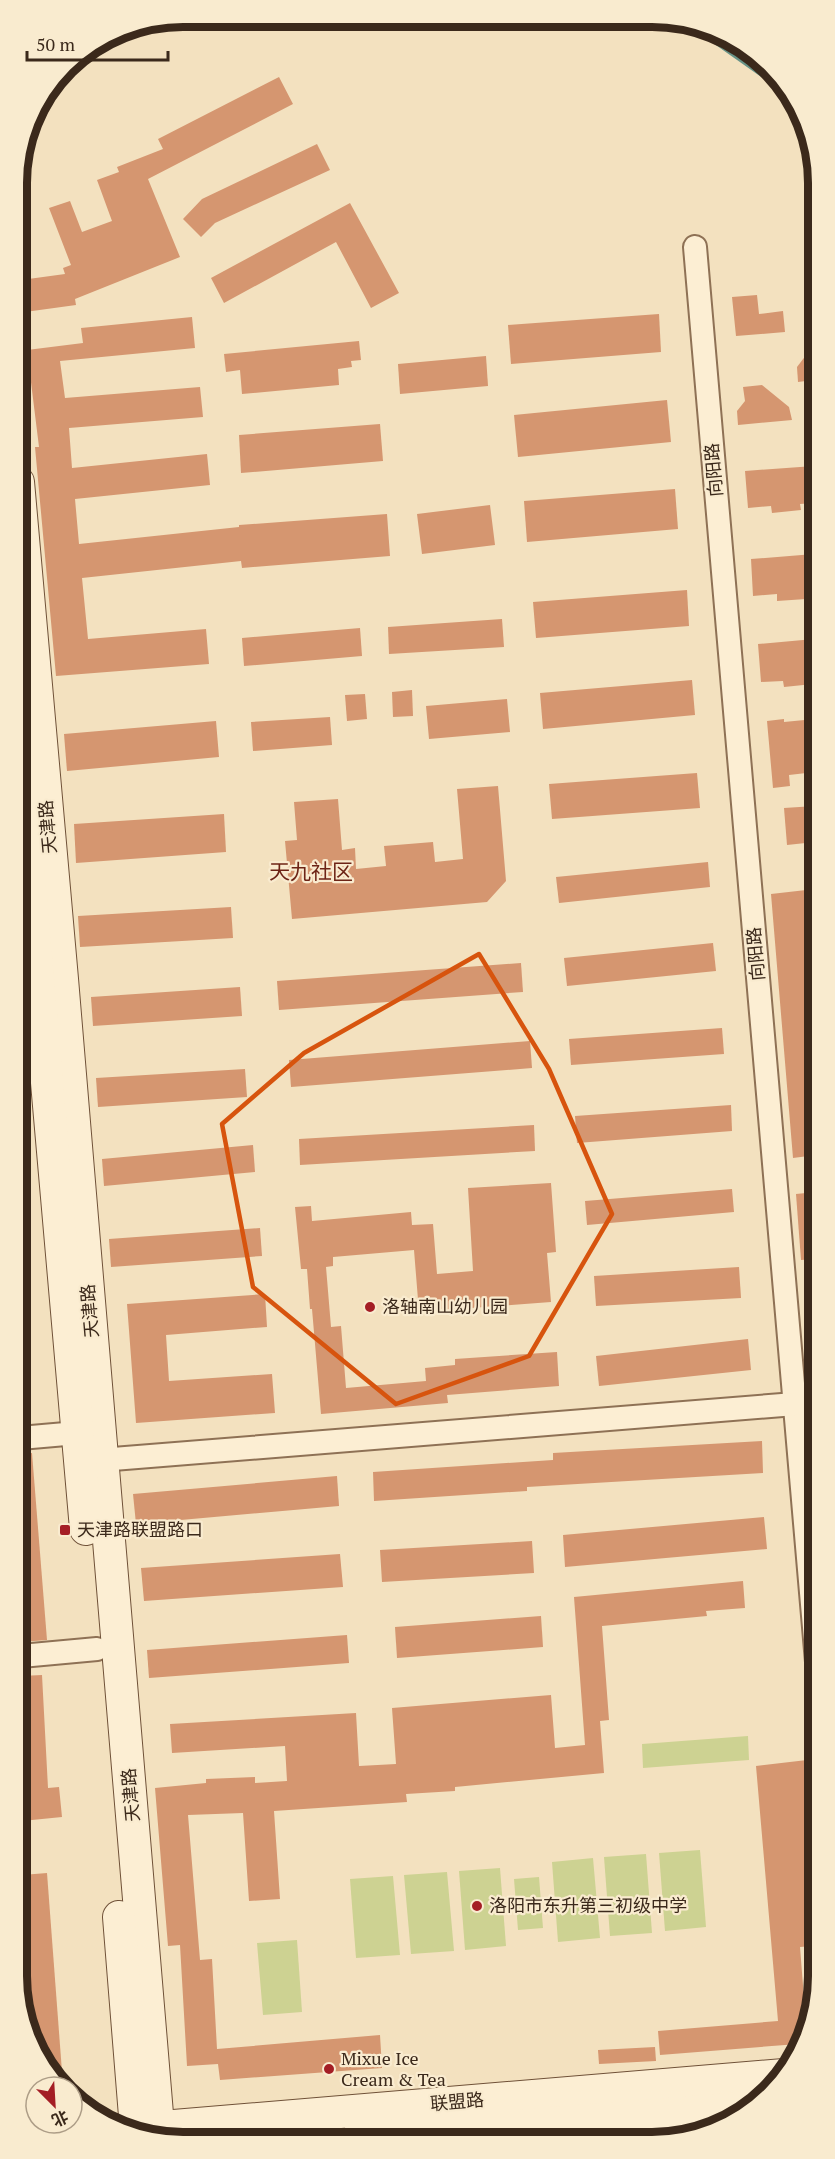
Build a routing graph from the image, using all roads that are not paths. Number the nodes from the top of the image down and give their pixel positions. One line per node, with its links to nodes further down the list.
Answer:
1 (695, 247): 4 (street, 向阳路)
2 (27, 609): 6 (main road, 天津路)
3 (27, 843): 6 (main road, 天津路)
4 (795, 1404): 6 (street); 7 (street, 向阳路)
5 (27, 1439): 6 (street)
6 (87, 1452): 8 (main road, 天津路); 13 (main road, 天津路)
7 (808, 1556)
8 (97, 1649): 9 (street); 12 (main road, 天津路)
9 (27, 1655)
10 (771, 2076): 14 (main road, 联盟路)
11 (734, 2109): 15 (main road, 联盟路)
12 (141, 2126)
13 (144, 2127)
14 (158, 2130)
15 (434, 2132)

